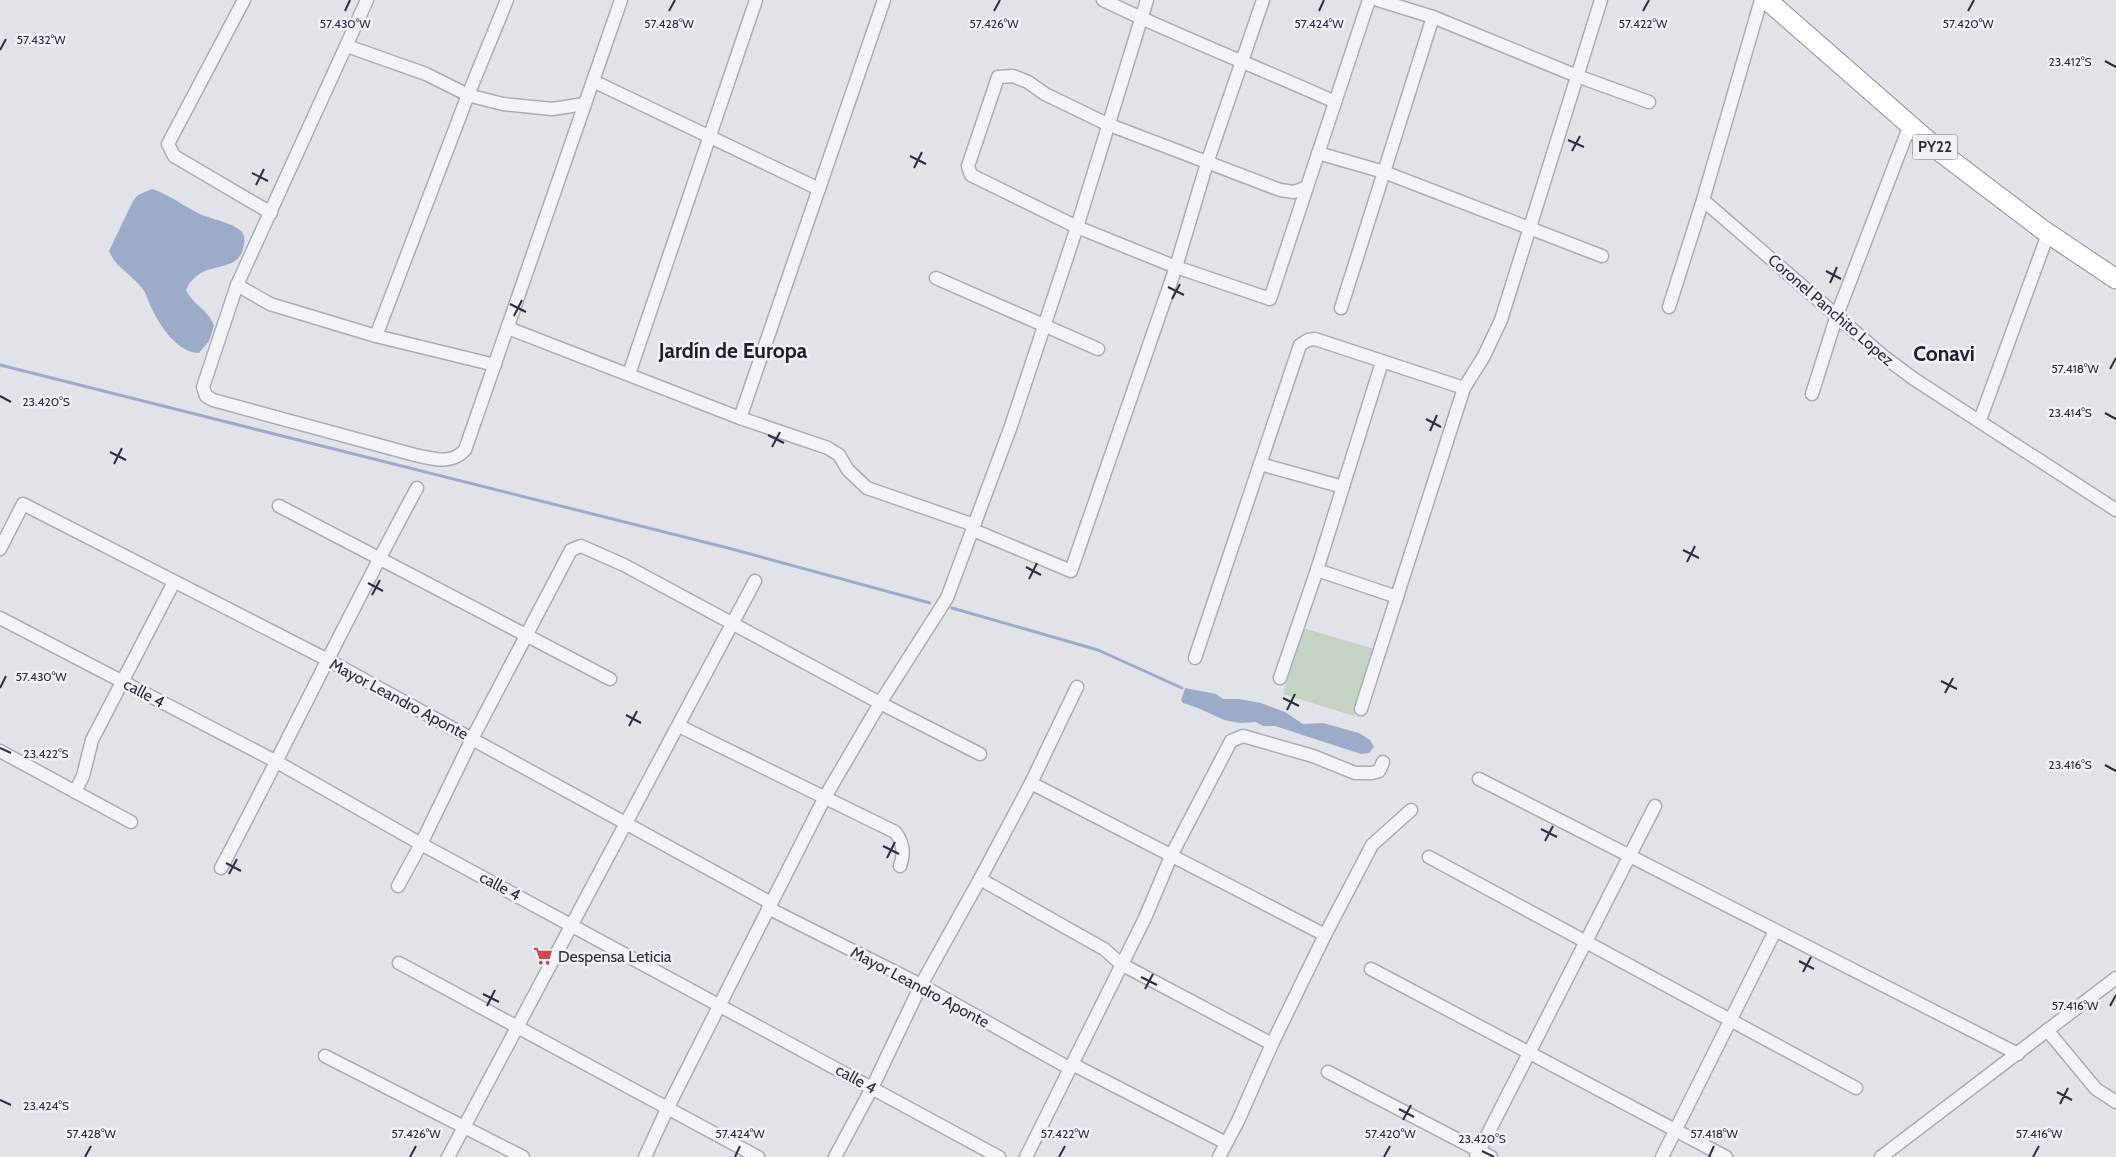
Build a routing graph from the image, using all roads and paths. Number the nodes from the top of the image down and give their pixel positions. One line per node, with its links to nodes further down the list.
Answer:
1 (244, 0): 34 (street)
2 (368, 0): 17 (street)
3 (507, 0): 21 (street)
4 (621, 0): 20 (street)
5 (756, 0): 27 (street)
6 (884, 0): 32 (street)
7 (1103, 0): 16 (street)
8 (1147, 0): 16 (street)
9 (1263, 0): 18 (street)
10 (1370, 0): 22 (street)
11 (1378, 0): 15 (street)
12 (1601, 0): 19 (street)
13 (1761, 0): 33 (street)
14 (1767, 0): 26 (highway, PY22)
15 (1433, 17): 19 (street); 30 (street)
16 (1141, 18): 18 (street); 25 (street)
17 (347, 46): 21 (street); 34 (street)
18 (1242, 60): 22 (street); 29 (street)
19 (1577, 76): 23 (street); 36 (street)
20 (593, 81): 24 (street); 27 (street)
21 (468, 96): 24 (street); 48 (street)
22 (1335, 102): 28 (street)
23 (1649, 102)
24 (585, 104): 47 (street)
25 (1107, 124): 29 (street); 35 (street); 35 (street)
26 (1910, 125): 37 (highway, PY22); 45 (street)
27 (709, 137): 32 (street); 52 (street)
28 (1318, 153): 30 (street); 31 (street)
29 (1207, 163): 31 (street); 39 (street)
30 (1384, 172): 36 (street); 44 (street)
31 (1307, 187): 39 (street)
32 (819, 190): 55 (street)
33 (1703, 200): 43 (street); 45 (street, Coronel Panchito Lopez)
34 (271, 213): 42 (street)
35 (1077, 227): 39 (street); 46 (street)
36 (1530, 229): 38 (street); 53 (street)
37 (2048, 234): 41 (highway, PY22); 56 (street)
38 (1602, 256)
39 (1176, 267): 62 (street)
40 (936, 278): 46 (street)
41 (2116, 279)
42 (238, 285): 48 (street); 51 (street)
43 (1669, 307)
44 (1341, 308)
45 (1837, 314): 54 (street); 56 (street, Coronel Panchito Lopez)
46 (1044, 326): 49 (street); 62 (street)
47 (508, 328): 51 (street); 52 (street)
48 (376, 336): 51 (street)
49 (1098, 349)
50 (1382, 362): 53 (street); 57 (street); 58 (street)
51 (495, 364)
52 (629, 374): 55 (street)
53 (1464, 388): 68 (street)
54 (1812, 394)
55 (740, 418): 62 (street)
56 (1980, 420): 61 (street, Coronel Panchito Lopez)
57 (1260, 464): 58 (street); 72 (street)
58 (1343, 487): 65 (street)
59 (416, 488): 64 (street)
60 (279, 506): 64 (street)
61 (2116, 510)
62 (974, 528): 78 (street)
63 (0, 549): 67 (street, Mayor Leandro Aponte)
64 (379, 557): 71 (street); 73 (street)
65 (1316, 570): 68 (street); 74 (street)
66 (755, 581): 70 (street)
67 (174, 582): 73 (street, Mayor Leandro Aponte); 76 (street)
68 (1396, 597): 79 (street)
69 (0, 618): 76 (street, calle 4)
70 (733, 624): 71 (street); 78 (street); 80 (street)
71 (526, 635): 75 (street); 81 (street)
72 (1195, 658)
73 (328, 660): 81 (street, Mayor Leandro Aponte); 84 (street)
74 (1280, 678)
75 (610, 680)
76 (121, 681): 84 (street, calle 4); 88 (street)
77 (1077, 687): 87 (street)
78 (880, 703): 83 (street); 89 (street)
79 (1361, 709)
80 (678, 726): 89 (street); 93 (street)
81 (472, 739): 93 (street, Mayor Leandro Aponte); 94 (street)
82 (0, 751): 88 (street)
83 (980, 754)
84 (277, 762): 94 (street, calle 4); 99 (street)
85 (1383, 762): 95 (street)
86 (1479, 779): 96 (street)
87 (1031, 782): 95 (street); 100 (street)
88 (75, 792): 92 (street)
89 (825, 797): 98 (street); 102 (street)
90 (1655, 806): 96 (street)
91 (1411, 810): 105 (street)
92 (130, 822)
93 (627, 824): 102 (street, Mayor Leandro Aponte); 103 (street)
94 (421, 844): 101 (street); 103 (street, calle 4)
95 (1172, 854): 105 (street); 108 (street)
96 (1629, 856): 104 (street); 106 (street)
97 (1429, 857): 106 (street)
98 (900, 866)
99 (221, 868)
100 (980, 879): 108 (street); 111 (street)
101 (398, 886)
102 (769, 906): 111 (street, Mayor Leandro Aponte); 112 (street)
103 (571, 924): 112 (street, calle 4); 114 (street)
104 (1776, 931): 113 (street); 118 (street)
105 (1325, 935): 116 (street)
106 (1586, 942): 113 (street); 117 (street)
107 (399, 963): 114 (street)
108 (1121, 964): 116 (street); 120 (street)
109 (1370, 969): 117 (street)
110 (2116, 978): 115 (street)
111 (921, 985): 120 (street, Mayor Leandro Aponte); 122 (street)
112 (721, 1006): 122 (street, calle 4); 125 (street)
113 (1731, 1020): 123 (street); 127 (street)
114 (516, 1026): 125 (street); 126 (street)
115 (2048, 1030): 118 (street); 124 (street)
116 (1272, 1044): 128 (street)
117 (1529, 1053): 127 (street); 129 (street)
118 (2018, 1054): 141 (street)
119 (325, 1056): 126 (street)
120 (1070, 1066): 128 (street, Mayor Leandro Aponte); 136 (street)
121 (1328, 1072): 129 (street)
122 (872, 1088): 134 (street); 135 (street, calle 4)
123 (1856, 1088)
124 (2116, 1102)
125 (668, 1107): 132 (street); 133 (street)
126 (464, 1126): 130 (street); 131 (street)
127 (1675, 1130): 139 (street); 140 (street)
128 (1226, 1143): 137 (street)
129 (1478, 1154): 138 (street)
130 (448, 1157)
131 (522, 1157)
132 (645, 1157)
133 (758, 1157)
134 (835, 1157)
135 (999, 1157)
136 (1026, 1157)
137 (1219, 1157)
138 (1491, 1157)
139 (1662, 1157)
140 (1726, 1157)
141 (1881, 1157)

